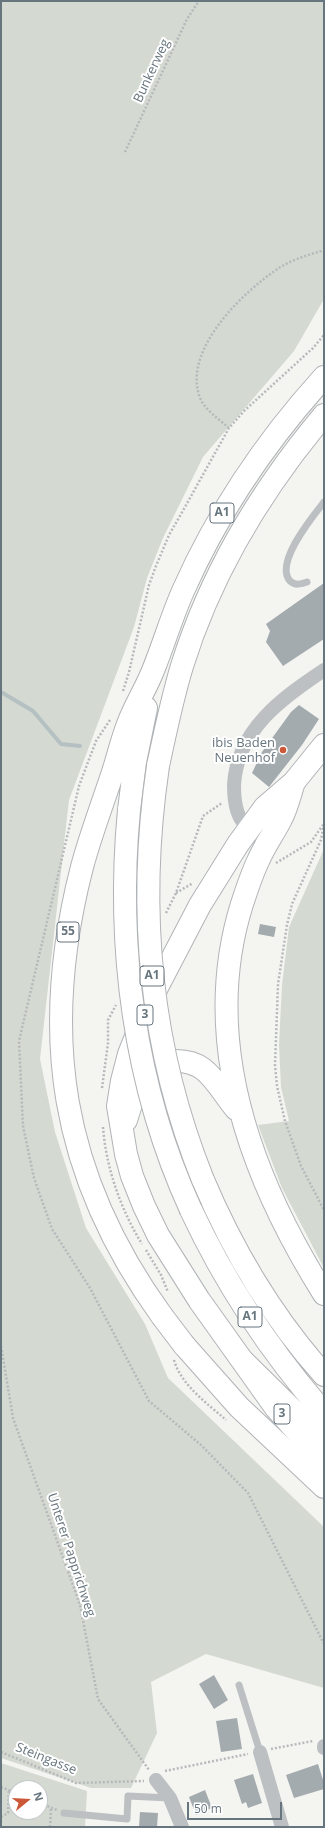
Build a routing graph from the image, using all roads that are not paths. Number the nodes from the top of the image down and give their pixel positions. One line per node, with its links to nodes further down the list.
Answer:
1 (324, 377): 5 (main road, A1)
2 (324, 415): 14 (main road, A1, bridge)
3 (324, 502): 4 (lane)
4 (307, 582)
5 (154, 669): 18 (main road, A1, bridge); 21 (main road, 55, bridge)
6 (324, 670): 9 (street)
7 (324, 745): 8 (main road, 3)
8 (294, 782): 9 (main road, 3); 10 (main road, 3)
9 (250, 828): 10 (street); 12 (main road, 3)
10 (269, 840): 11 (main road, 3)
11 (241, 1116): 12 (main road); 13 (main road, 3)
12 (122, 1134): 15 (main road, 3)
13 (324, 1294)
14 (297, 1343): 16 (main road); 17 (main road, A1)
15 (244, 1362): 19 (main road); 20 (main road, 3)
16 (324, 1364)
17 (324, 1375)
18 (324, 1413)
19 (324, 1441)
20 (324, 1462)
21 (324, 1487)
22 (239, 1685): 23 (lane)
23 (260, 1752): 28 (street)
24 (156, 1780): 25 (street)
25 (170, 1798): 26 (lane); 27 (street)
26 (64, 1813)
27 (182, 1827)
28 (282, 1827)

